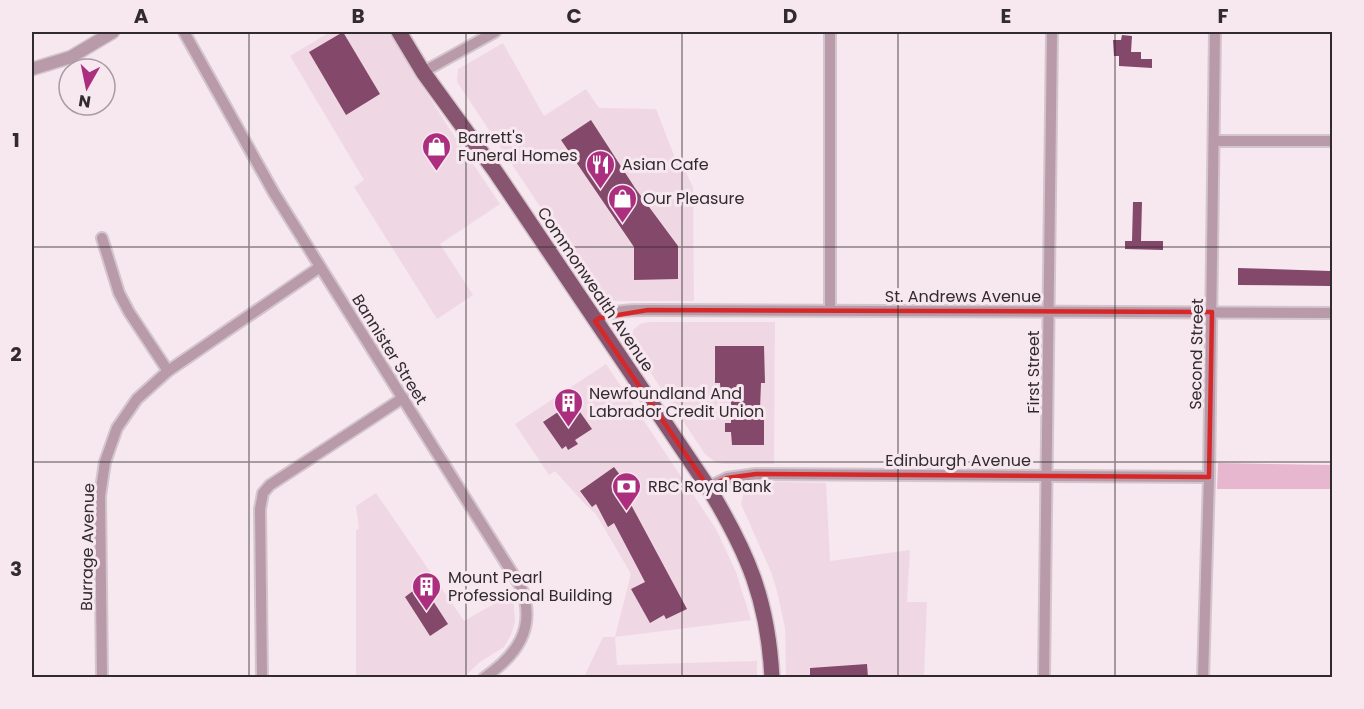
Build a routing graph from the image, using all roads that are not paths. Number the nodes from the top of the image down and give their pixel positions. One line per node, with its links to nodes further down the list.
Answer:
1 (113, 32): 8 (street)
2 (184, 32): 13 (street, Bannister Street)
3 (399, 32): 9 (main road, Commonwealth Avenue)
4 (495, 32): 9 (street)
5 (830, 32): 14 (street)
6 (1052, 32): 15 (street, First Street)
7 (1215, 32): 10 (street, Second Street)
8 (32, 69)
9 (423, 72): 18 (main road, Commonwealth Avenue)
10 (1214, 141): 11 (street); 16 (street, Second Street)
11 (1332, 141)
12 (102, 238): 19 (street)
13 (320, 267): 19 (street, Burrage Avenue); 20 (street, Bannister Street)
14 (830, 310): 15 (street, St. Andrews Avenue); 18 (street, St. Andrews Avenue)
15 (1048, 311): 16 (street, St. Andrews Avenue); 21 (street, First Street)
16 (1212, 312): 17 (street, St. Andrews Avenue); 22 (street, Second Street)
17 (1332, 313)
18 (595, 321): 23 (main road, Commonwealth Avenue)
19 (168, 371): 24 (street, Burrage Avenue)
20 (403, 398): 25 (street); 26 (street, Bannister Street)
21 (1047, 476): 22 (street, Edinburgh Avenue); 23 (street, Edinburgh Avenue); 28 (street, First Street)
22 (1209, 477): 29 (street, Second Street)
23 (708, 487): 27 (main road, Commonwealth Avenue)
24 (102, 678)
25 (262, 678)
26 (484, 678)
27 (772, 678)
28 (1044, 678)
29 (1203, 678)

